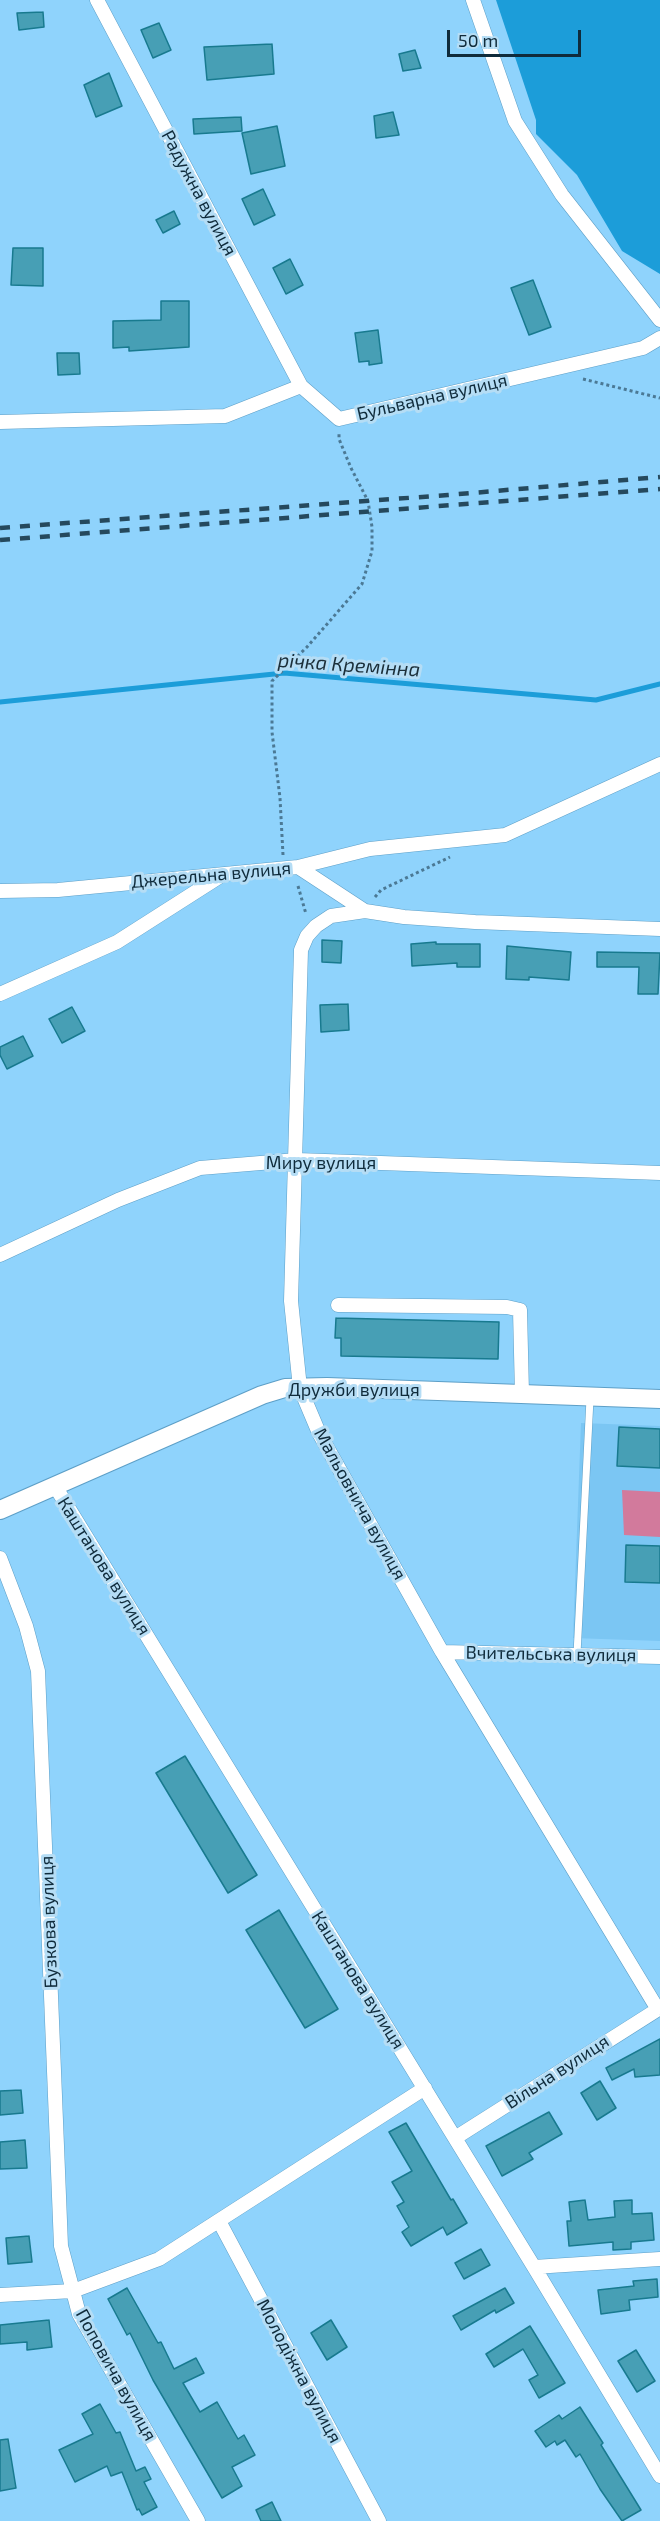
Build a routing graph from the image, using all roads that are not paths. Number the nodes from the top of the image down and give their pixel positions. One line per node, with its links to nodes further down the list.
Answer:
1 (97, 0): 5 (street, Радужна вулиця)
2 (472, 0): 3 (street)
3 (660, 320)
4 (660, 338): 5 (street, Бульварна вулиця)
5 (301, 386): 6 (street)
6 (0, 422)
7 (660, 764): 8 (street)
8 (298, 867): 9 (street, Джерельна вулиця); 11 (street, Джерельна вулиця)
9 (227, 873): 10 (street, Джерельна вулиця); 13 (street)
10 (0, 891)
11 (365, 910): 12 (street, Джерельна вулиця); 14 (street, Мальовнича вулиця)
12 (660, 929)
13 (0, 994)
14 (297, 1160): 15 (street, Миру вулиця); 16 (street, Миру вулиця); 18 (street, Мальовнича вулиця)
15 (660, 1173)
16 (0, 1255)
17 (338, 1305): 19 (street)
18 (300, 1388): 19 (street, Дружби вулиця); 22 (street, Дружби вулиця); 25 (street, Мальовнича вулиця)
19 (522, 1394): 20 (street, Дружби вулиця)
20 (591, 1396): 21 (street, Дружби вулиця); 26 (lane)
21 (660, 1399)
22 (55, 1486): 23 (street, Дружби вулиця); 29 (street, Каштанова вулиця)
23 (0, 1510)
24 (0, 1558): 34 (street, Бузкова вулиця)
25 (442, 1652): 26 (street, Вчительська вулиця); 28 (street, Мальовнича вулиця)
26 (577, 1653): 27 (street, Вчительська вулиця)
27 (660, 1657)
28 (658, 2008): 30 (street, Вільна вулиця)
29 (424, 2088): 30 (street, Каштанова вулиця); 31 (street)
30 (455, 2138): 33 (street, Каштанова вулиця)
31 (219, 2221): 34 (street); 38 (street, Молодіжна вулиця)
32 (660, 2259): 33 (street)
33 (534, 2267): 36 (street, Каштанова вулиця)
34 (73, 2291): 35 (street, Поповича вулиця); 37 (street, Поповича вулиця)
35 (0, 2295)
36 (660, 2476)
37 (198, 2521)
38 (379, 2521)

